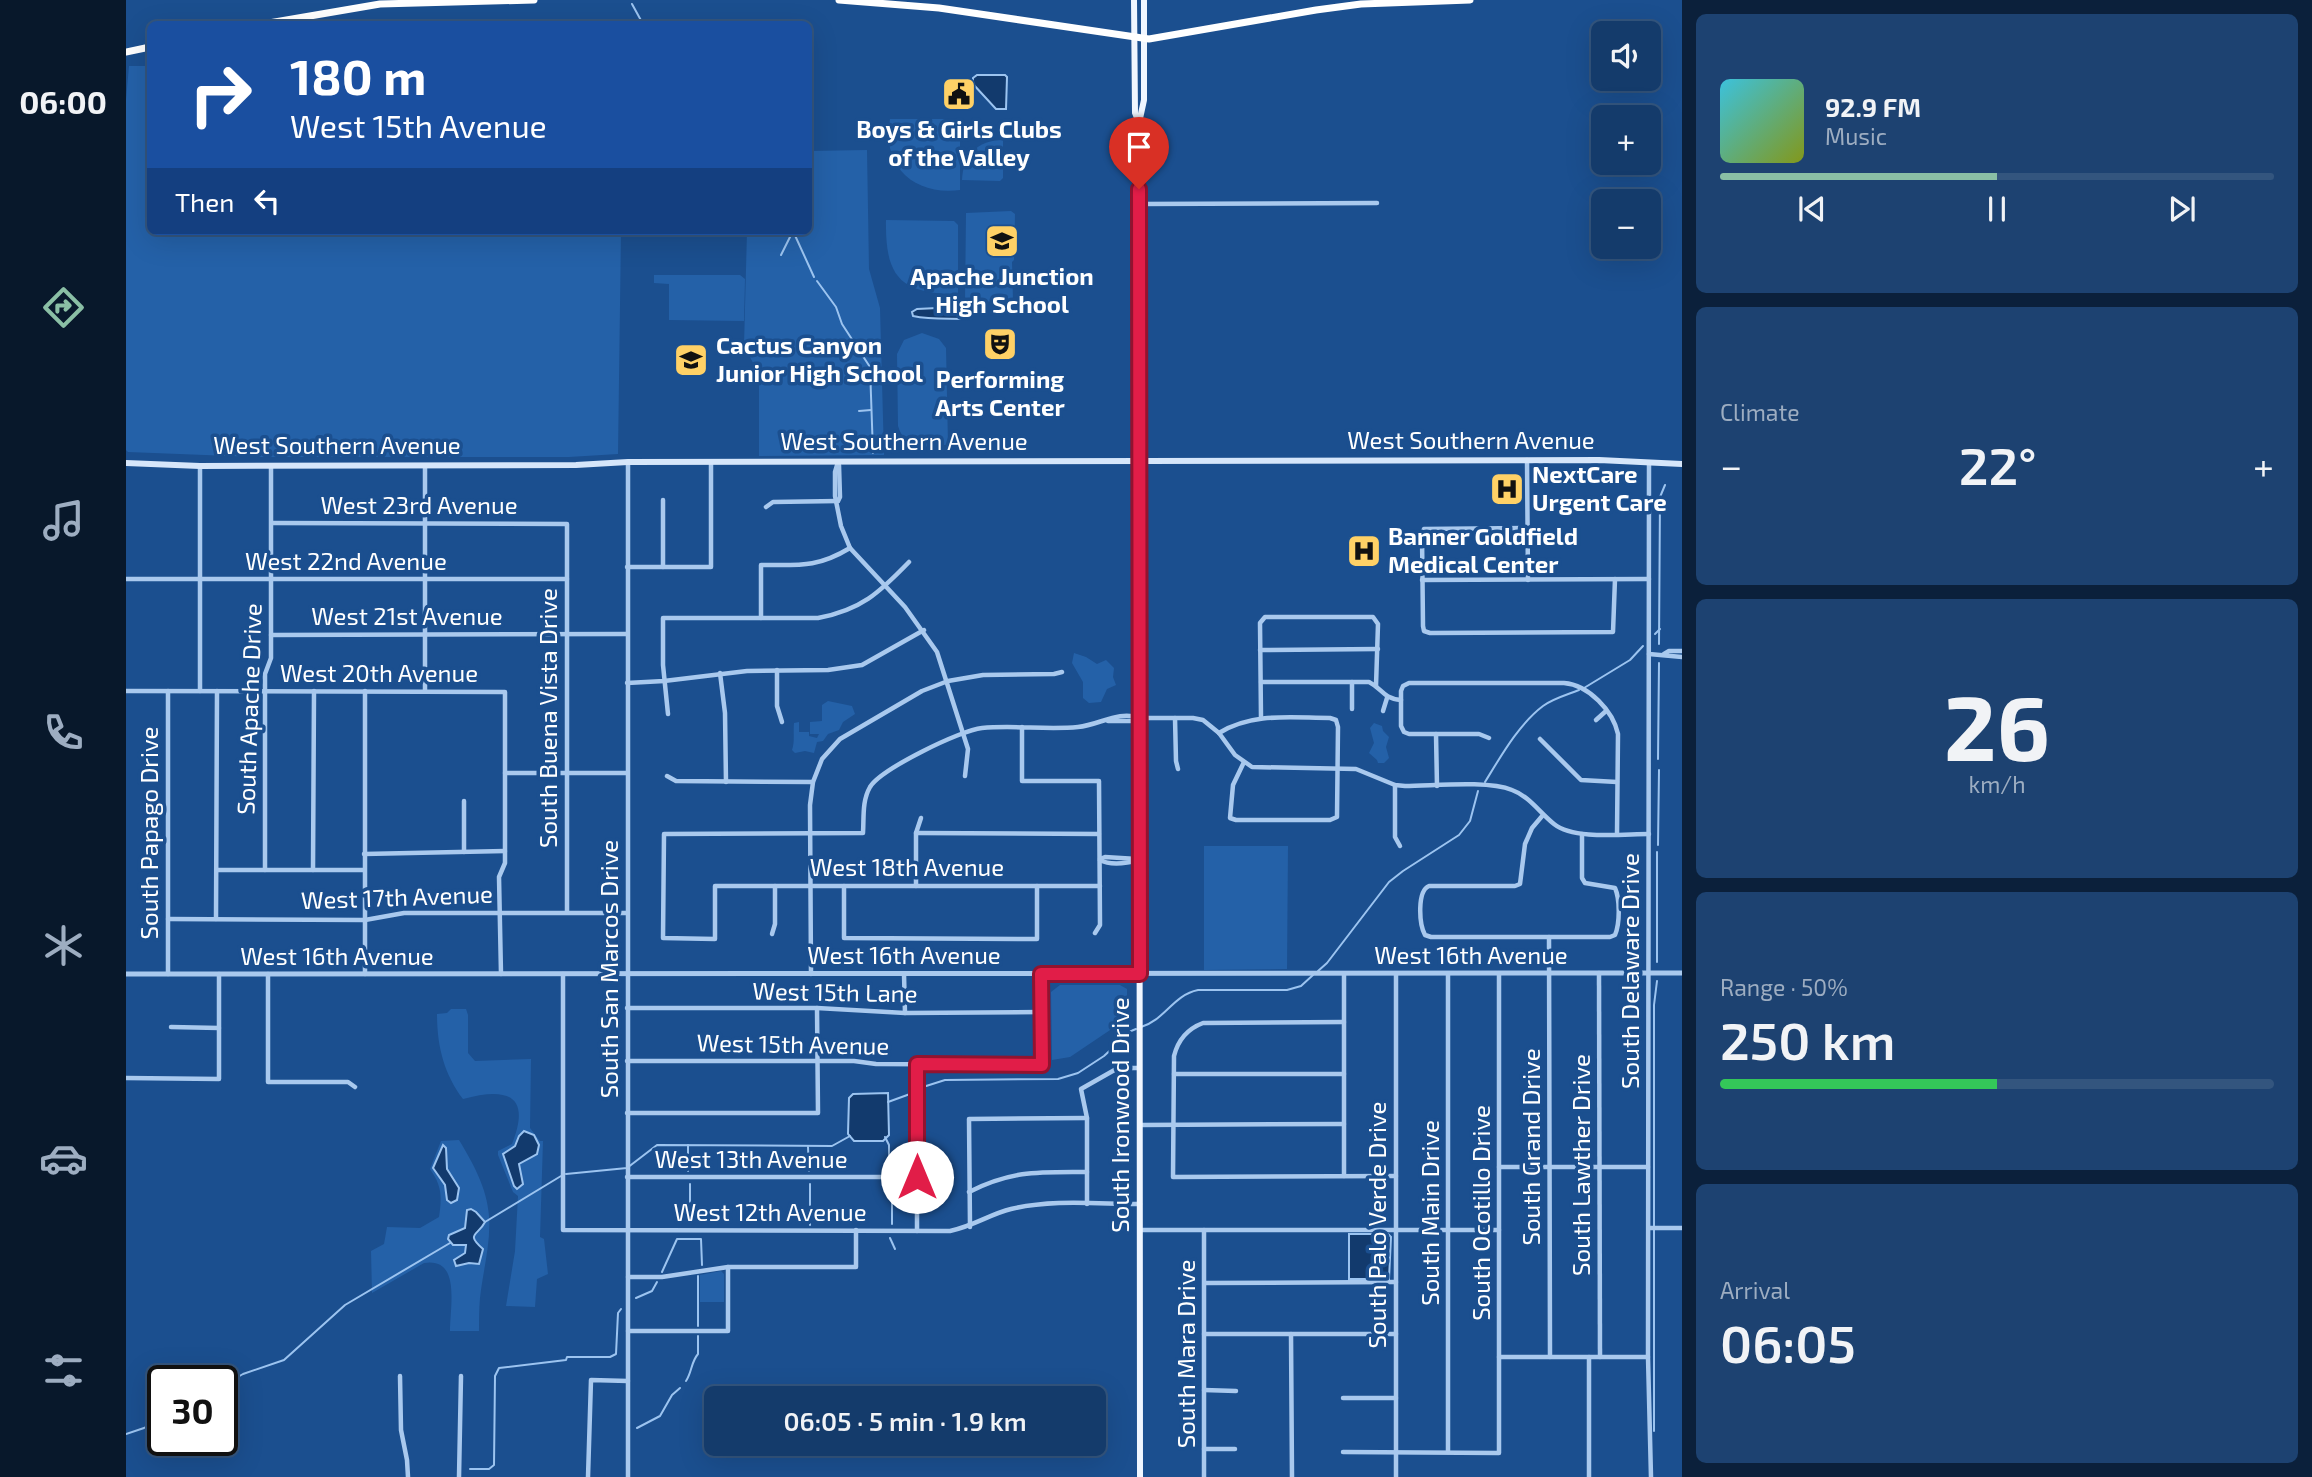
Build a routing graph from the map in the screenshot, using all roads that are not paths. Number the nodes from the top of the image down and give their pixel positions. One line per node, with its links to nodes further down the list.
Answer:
1 (534, 0): 6 (highway)
2 (839, 0): 7 (highway)
3 (1134, 0): 7 (main road, South Ironwood Drive)
4 (1144, 0): 8 (main road, South Ironwood Drive)
5 (1469, 0): 8 (highway)
6 (281, 21)
7 (1134, 38): 8 (highway); 11 (main road, South Ironwood Drive)
8 (1144, 39): 11 (main road, South Ironwood Drive)
9 (147, 48): 10 (highway)
10 (126, 52)
11 (1139, 123): 13 (main road, South Ironwood Drive)
12 (1377, 203): 13 (street)
13 (1139, 204): 15 (main road, South Ironwood Drive)
14 (1527, 460): 15 (main road, West Southern Avenue); 20 (main road, West Southern Avenue); 31 (street)
15 (1140, 461): 18 (main road, West Southern Avenue); 81 (main road, South Ironwood Drive)
16 (628, 462): 17 (main road, West Southern Avenue); 24 (main road, West Southern Avenue); 34 (street, South San Marcos Drive)
17 (711, 462): 18 (main road, West Southern Avenue); 35 (street)
18 (838, 462): 26 (street)
19 (126, 463): 22 (main road, West Southern Avenue)
20 (1649, 464): 21 (main road, West Southern Avenue); 42 (street, South Delaware Drive)
21 (1682, 464)
22 (200, 466): 23 (main road, West Southern Avenue); 37 (street)
23 (271, 466): 24 (main road, West Southern Avenue); 28 (street, South Apache Drive)
24 (425, 466): 29 (street)
25 (663, 499): 35 (street)
26 (838, 502): 27 (street); 32 (street)
27 (766, 507)
28 (272, 523): 29 (street, West 23rd Avenue); 38 (street, South Apache Drive)
29 (425, 523): 30 (street, West 23rd Avenue); 39 (street)
30 (567, 524): 40 (street, South Buena Vista Drive)
31 (1527, 528): 43 (street); 44 (street)
32 (850, 548): 45 (street); 46 (street)
33 (909, 562): 45 (street)
34 (627, 567): 35 (street); 50 (street, South San Marcos Drive)
35 (663, 567)
36 (126, 579): 37 (street, West 22nd Avenue)
37 (200, 579): 38 (street, West 22nd Avenue); 69 (street)
38 (271, 579): 39 (street, West 22nd Avenue); 51 (street, South Apache Drive)
39 (425, 579): 40 (street, West 22nd Avenue); 48 (street)
40 (567, 579): 49 (street, South Buena Vista Drive)
41 (1615, 579): 42 (street); 43 (street); 44 (street)
42 (1649, 579): 55 (street, South Delaware Drive)
43 (1422, 580): 44 (street)
44 (1528, 580)
45 (886, 586): 46 (street); 47 (street)
46 (761, 618): 61 (street)
47 (923, 630): 58 (street); 62 (street)
48 (424, 634): 49 (street, West 21st Avenue); 51 (street, West 21st Avenue); 74 (street)
49 (567, 634): 50 (street, West 21st Avenue); 96 (street, South Buena Vista Drive)
50 (627, 634): 65 (street, South San Marcos Drive)
51 (271, 635): 71 (street, South Apache Drive)
52 (1378, 649): 53 (street); 53 (street); 66 (street)
53 (1260, 650): 63 (street)
54 (1682, 651): 56 (street)
55 (1649, 652): 56 (street); 113 (street, South Delaware Drive)
56 (1664, 654): 57 (street)
57 (1682, 657)
58 (776, 670): 60 (street); 85 (street)
59 (1062, 672): 62 (street)
60 (720, 673): 61 (street); 100 (street)
61 (664, 681): 65 (street); 80 (street)
62 (948, 681): 87 (street); 101 (street)
63 (1261, 682): 64 (street); 83 (street)
64 (1352, 682): 66 (street); 77 (street)
65 (627, 683): 97 (street, South San Marcos Drive)
66 (1376, 686): 75 (street)
67 (126, 691): 68 (street, West 20th Avenue)
68 (168, 691): 69 (street, West 20th Avenue); 133 (street, South Papago Drive)
69 (200, 691): 70 (street, West 20th Avenue)
70 (217, 691): 71 (street, West 20th Avenue); 120 (street)
71 (265, 691): 72 (street, West 20th Avenue); 121 (street, South Apache Drive)
72 (314, 691): 73 (street, West 20th Avenue); 122 (street)
73 (365, 691): 74 (street, West 20th Avenue); 117 (street)
74 (425, 691): 95 (street, West 20th Avenue)
75 (1387, 698): 76 (street); 78 (street)
76 (1401, 700): 79 (street); 89 (street)
77 (1352, 709)
78 (1383, 711)
79 (1606, 711): 84 (street); 102 (street)
80 (668, 714)
81 (1140, 718): 82 (street); 86 (street); 119 (main road, South Ironwood Drive)
82 (1175, 718): 88 (street); 93 (street)
83 (1261, 718): 88 (street); 94 (street)
84 (1596, 720)
85 (782, 722)
86 (1022, 727): 87 (street); 110 (street)
87 (964, 732): 99 (street); 109 (street)
88 (1219, 733): 92 (street)
89 (1437, 734): 90 (street); 104 (street)
90 (1489, 738)
91 (1540, 739): 102 (street)
92 (1244, 762): 94 (street); 94 (street)
93 (1178, 769)
94 (1338, 769): 103 (street)
95 (505, 773): 96 (street); 115 (street)
96 (567, 773): 97 (street); 131 (street, South Buena Vista Drive)
97 (627, 773): 132 (street, South San Marcos Drive)
98 (667, 776): 100 (street)
99 (965, 776)
100 (726, 782): 101 (street)
101 (813, 782): 109 (street)
102 (1617, 782): 112 (street)
103 (1395, 785): 104 (street); 114 (street)
104 (1437, 786): 106 (street)
105 (464, 801): 116 (street)
106 (1543, 814): 111 (street); 138 (street)
107 (921, 818): 108 (street)
108 (916, 833): 110 (street); 127 (street)
109 (811, 834): 124 (street, West 18th Avenue); 125 (street)
110 (1100, 834): 118 (street)
111 (1582, 834): 112 (street); 138 (street)
112 (1617, 834): 113 (street)
113 (1649, 834): 140 (street, South Delaware Drive)
114 (1400, 846)
115 (505, 851): 116 (street); 130 (street)
116 (464, 852): 117 (street)
117 (364, 854): 123 (street)
118 (1100, 860): 119 (street); 129 (street)
119 (1140, 860): 153 (main road, South Ironwood Drive)
120 (217, 870): 121 (street); 134 (street)
121 (265, 870): 122 (street)
122 (313, 870): 123 (street)
123 (365, 870): 135 (street)
124 (775, 886): 125 (street, West 18th Avenue); 137 (street)
125 (811, 886): 126 (street, West 18th Avenue); 150 (street)
126 (844, 886): 127 (street, West 18th Avenue); 128 (street)
127 (916, 886): 128 (street, West 18th Avenue)
128 (1037, 886): 129 (street, West 18th Avenue)
129 (1100, 886): 136 (street)
130 (500, 912): 131 (street, West 17th Avenue); 135 (street, West 17th Avenue); 147 (street)
131 (567, 912): 132 (street, West 17th Avenue)
132 (627, 913): 149 (street, South San Marcos Drive)
133 (169, 919): 134 (street, West 17th Avenue); 143 (street, South Papago Drive)
134 (216, 919): 135 (street, West 17th Avenue)
135 (365, 920): 146 (street)
136 (1095, 933)
137 (772, 934)
138 (1549, 937): 158 (street, South Grand Drive)
139 (1599, 973): 140 (street, West 16th Avenue); 158 (street, West 16th Avenue); 181 (street, South Lawther Drive)
140 (1648, 973): 141 (street, West 16th Avenue); 182 (street, South Delaware Drive)
141 (1682, 973)
142 (126, 974): 143 (street, West 16th Avenue)
143 (168, 974): 144 (street, West 16th Avenue)
144 (219, 974): 145 (street, West 16th Avenue); 165 (street)
145 (268, 974): 146 (street, West 16th Avenue); 173 (street)
146 (365, 974): 147 (street, West 16th Avenue)
147 (501, 974): 148 (street, West 16th Avenue)
148 (563, 974): 149 (street, West 16th Avenue); 194 (street, West 12th Avenue)
149 (627, 974): 150 (street, West 16th Avenue); 159 (street, South San Marcos Drive)
150 (811, 974): 151 (street, West 16th Avenue)
151 (904, 974): 152 (street, West 16th Avenue); 162 (street)
152 (1041, 974): 153 (street, West 16th Avenue); 161 (street)
153 (1140, 974): 154 (street, West 16th Avenue); 169 (main road, South Ironwood Drive)
154 (1344, 974): 155 (street, West 16th Avenue); 163 (street)
155 (1396, 974): 156 (street, West 16th Avenue); 185 (street, South Palo Verde Drive)
156 (1448, 974): 157 (street, West 16th Avenue); 199 (street, South Main Drive)
157 (1499, 974): 158 (street, West 16th Avenue); 179 (street, South Ocotillo Drive)
158 (1549, 974): 180 (street, South Grand Drive)
159 (627, 1008): 160 (street, West 15th Lane); 166 (street, South San Marcos Drive)
160 (817, 1008): 162 (street, West 15th Lane); 167 (street)
161 (1041, 1012): 162 (street, West 15th Lane); 168 (street, West 15th Avenue)
162 (905, 1013)
163 (1344, 1023): 170 (street); 171 (street)
164 (171, 1027): 165 (street)
165 (219, 1028): 172 (street)
166 (628, 1061): 167 (street, West 15th Avenue); 174 (street, South San Marcos Drive)
167 (817, 1061): 168 (street, West 15th Avenue); 174 (street)
168 (917, 1064): 187 (street)
169 (1140, 1068): 175 (street); 176 (main road, South Ironwood Drive)
170 (1174, 1074): 171 (street); 177 (street)
171 (1344, 1074): 178 (street)
172 (126, 1078)
173 (355, 1087)
174 (628, 1113): 186 (street, South San Marcos Drive)
175 (1087, 1118): 183 (street); 188 (street)
176 (1140, 1125): 177 (street); 190 (main road, South Ironwood Drive)
177 (1174, 1125): 178 (street); 184 (street)
178 (1344, 1125): 184 (street)
179 (1499, 1167): 180 (street); 200 (street, South Ocotillo Drive)
180 (1549, 1167): 181 (street); 211 (street, South Grand Drive)
181 (1599, 1167): 182 (street); 213 (street, South Lawther Drive)
182 (1648, 1167): 192 (street, South Delaware Drive)
183 (1087, 1172): 188 (street); 189 (street)
184 (1344, 1176): 185 (street)
185 (1396, 1176): 198 (street, South Palo Verde Drive)
186 (627, 1177): 187 (street, West 13th Avenue); 194 (street, South San Marcos Drive)
187 (917, 1177): 201 (street)
188 (969, 1192): 191 (street)
189 (1087, 1205): 190 (street, West 12th Avenue); 191 (street, West 12th Avenue)
190 (1140, 1205): 196 (main road, South Ironwood Drive)
191 (970, 1227): 201 (street, West 12th Avenue)
192 (1653, 1228): 193 (street); 214 (street, South Delaware Drive)
193 (1682, 1228)
194 (628, 1230): 195 (street, West 12th Avenue); 203 (street, South San Marcos Drive)
195 (856, 1230): 201 (street, West 12th Avenue); 202 (street)
196 (1140, 1230): 197 (street); 231 (main road, South Ironwood Drive)
197 (1204, 1230): 198 (street); 205 (street, South Mara Drive)
198 (1396, 1230): 199 (street); 204 (street, South Palo Verde Drive)
199 (1448, 1230): 200 (street); 226 (street, South Main Drive)
200 (1499, 1230): 210 (street, South Ocotillo Drive)
201 (917, 1231)
202 (728, 1267): 203 (street); 206 (street)
203 (628, 1277): 206 (street, South San Marcos Drive)
204 (1396, 1282): 205 (street); 209 (street, South Palo Verde Drive)
205 (1204, 1283): 207 (street, South Mara Drive)
206 (628, 1331): 217 (street, South San Marcos Drive)
207 (1204, 1334): 208 (street); 218 (street, South Mara Drive)
208 (1291, 1334): 209 (street); 233 (street)
209 (1396, 1334): 221 (street, South Palo Verde Drive)
210 (1499, 1357): 211 (street); 226 (street, South Ocotillo Drive)
211 (1550, 1357): 212 (street)
212 (1589, 1357): 213 (street); 235 (street)
213 (1600, 1357): 214 (street)
214 (1648, 1357): 236 (street, South Delaware Drive)
215 (400, 1376): 227 (street)
216 (461, 1376): 228 (street)
217 (628, 1381): 229 (street); 230 (street, South San Marcos Drive)
218 (1204, 1390): 219 (street); 222 (street, South Mara Drive)
219 (1236, 1391)
220 (1343, 1398): 221 (street)
221 (1396, 1398): 225 (street, South Palo Verde Drive)
222 (1204, 1449): 223 (street); 232 (street, South Mara Drive)
223 (1235, 1449)
224 (1343, 1452): 225 (street)
225 (1396, 1452): 226 (street); 234 (street, South Palo Verde Drive)
226 (1448, 1452)
227 (408, 1477)
228 (459, 1477)
229 (588, 1477)
230 (628, 1477)
231 (1140, 1477)
232 (1204, 1477)
233 (1292, 1477)
234 (1396, 1477)
235 (1589, 1477)
236 (1651, 1477)

